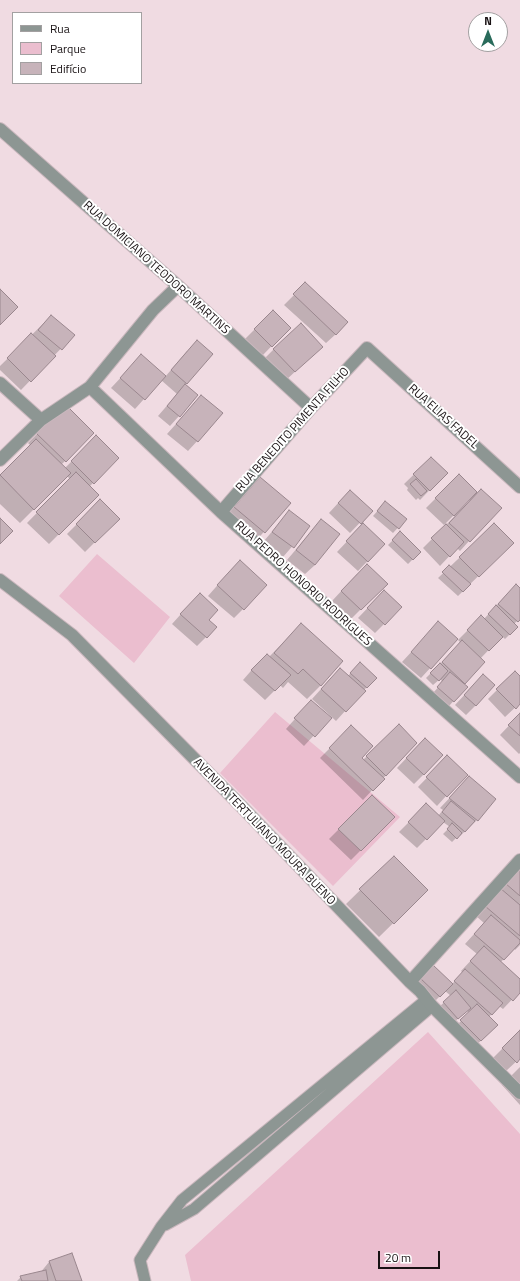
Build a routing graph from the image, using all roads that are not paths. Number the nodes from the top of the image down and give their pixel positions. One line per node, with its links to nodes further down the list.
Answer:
1 (0, 129): 2 (street, RUA DOMICIANO TEODORO MARTINS)
2 (178, 286): 5 (street); 6 (street, RUA DOMICIANO TEODORO MARTINS)
3 (366, 348): 6 (street, RUA BENEDITO PIMENTA FILHO); 9 (street, RUA ELIAS FADEL)
4 (0, 383): 7 (street)
5 (90, 387): 7 (street); 10 (street, RUA PEDRO HONORIO RODRIGUES)
6 (311, 408): 10 (street, RUA BENEDITO PIMENTA FILHO)
7 (41, 420): 8 (street)
8 (0, 460)
9 (520, 487)
10 (221, 512): 12 (street, RUA PEDRO HONORIO RODRIGUES)
11 (0, 580): 14 (street, AVENIDA TERTULIANO MOURA BUENO)
12 (520, 777)
13 (520, 860): 14 (street)
14 (410, 982): 15 (street, AVENIDA TERTULIANO MOURA BUENO)
15 (429, 1003): 16 (street, AVENIDA TERTULIANO MOURA BUENO); 17 (lane)
16 (520, 1093)
17 (145, 1281)

